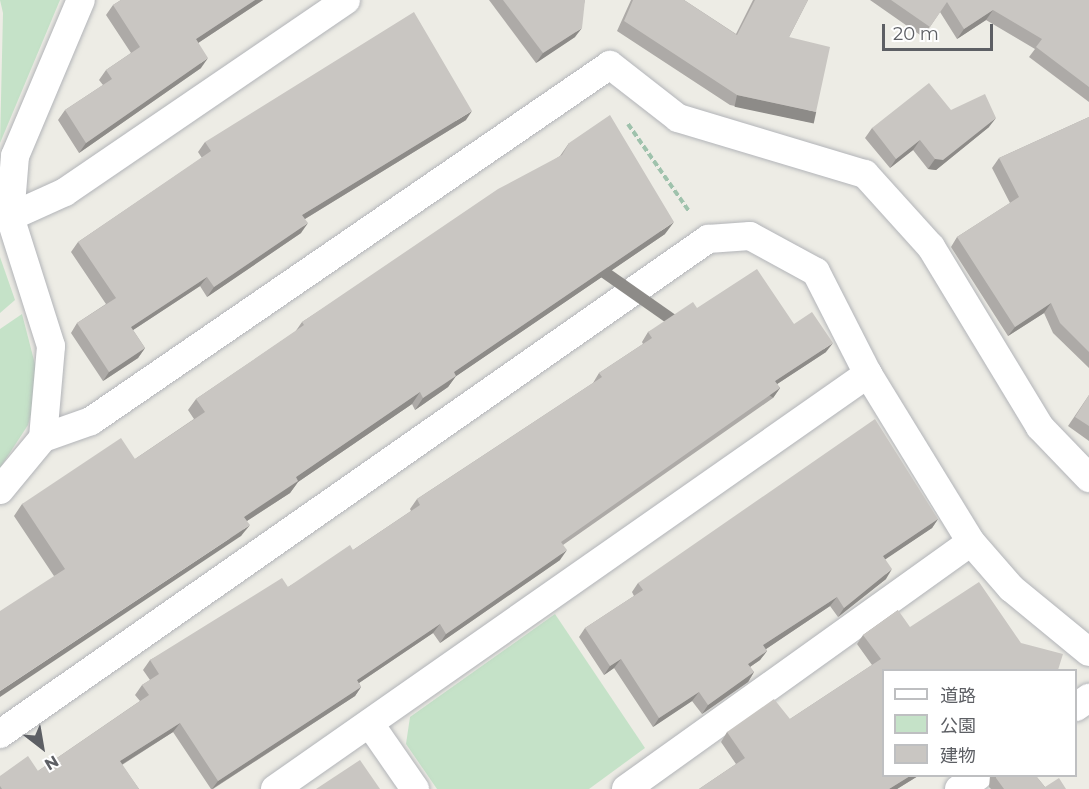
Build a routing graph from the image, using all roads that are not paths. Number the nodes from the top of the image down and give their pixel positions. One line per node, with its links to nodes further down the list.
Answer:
1 (81, 0): 3 (street)
2 (346, 0): 3 (street)
3 (10, 217): 5 (street)
4 (868, 374): 8 (street); 10 (street); 11 (street)
5 (43, 438): 6 (street); 7 (street)
6 (1089, 478)
7 (0, 490)
8 (971, 542): 9 (street); 15 (street)
9 (1089, 652)
10 (370, 724): 13 (street); 14 (street)
11 (0, 734)
12 (977, 777): 16 (street)
13 (275, 789)
14 (415, 789)
15 (626, 789)
16 (959, 789)

